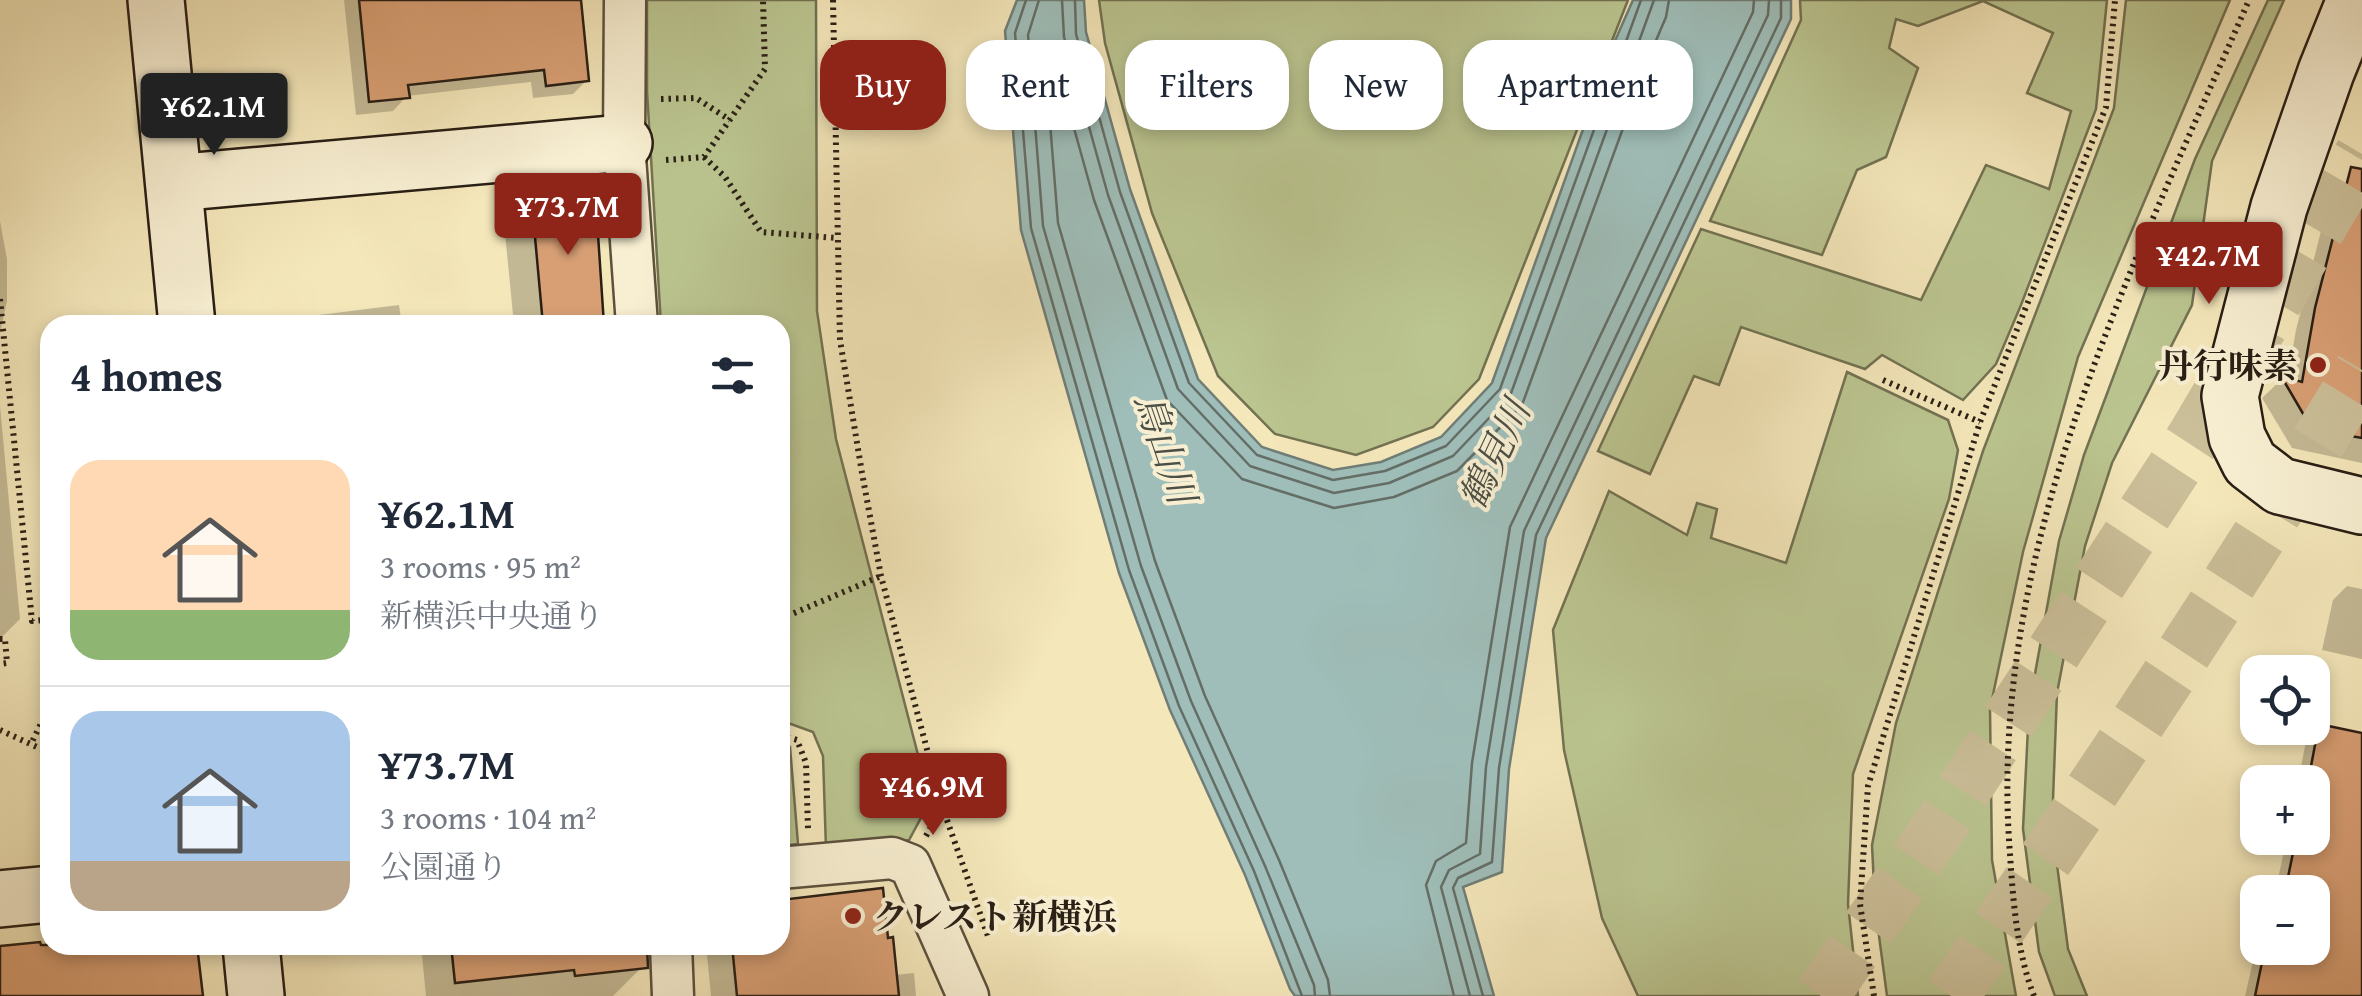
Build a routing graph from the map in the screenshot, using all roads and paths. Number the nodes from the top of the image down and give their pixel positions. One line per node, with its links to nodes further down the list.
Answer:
1 (156, 0): 11 (street)
2 (625, 0): 9 (street)
3 (763, 0): 8 (path)
4 (833, 0): 12 (path)
5 (2115, 0): 17 (path)
6 (2250, 0): 39 (path)
7 (2356, 0): 18 (street)
8 (730, 120): 9 (path); 10 (path)
9 (643, 133): 10 (path); 11 (street); 15 (street)
10 (704, 157): 12 (path)
11 (174, 183): 14 (street)
12 (836, 238): 19 (path)
13 (0, 299): 21 (path)
14 (186, 315)
15 (636, 315)
16 (1883, 380): 17 (path)
17 (1980, 422): 38 (path)
18 (2362, 506)
19 (881, 576): 20 (path); 32 (path)
20 (790, 615)
21 (40, 620)
22 (0, 640): 23 (path)
23 (0, 664)
24 (40, 725): 27 (path)
25 (0, 730): 27 (path)
26 (790, 738): 29 (path)
27 (31, 744): 28 (path)
28 (40, 748)
29 (794, 867): 37 (street)
30 (40, 895): 31 (street)
31 (0, 899)
32 (993, 950)
33 (252, 955): 35 (street)
34 (671, 955): 36 (street)
35 (256, 996)
36 (673, 996)
37 (968, 996)
38 (1874, 996)
39 (2034, 996)

